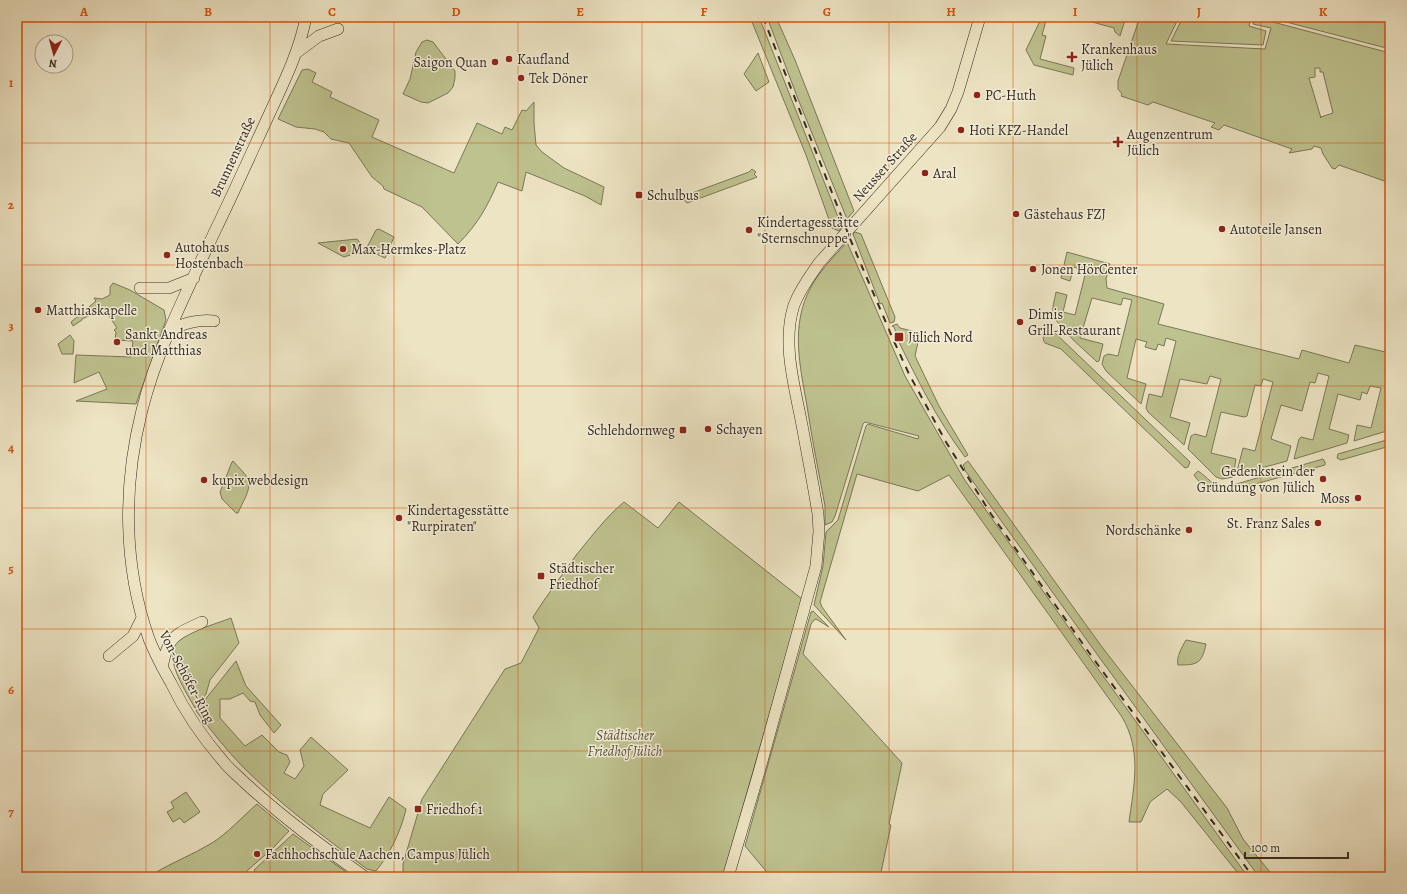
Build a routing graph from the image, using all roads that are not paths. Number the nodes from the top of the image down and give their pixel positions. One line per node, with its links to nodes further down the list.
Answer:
1 (306, 17): 4 (main road, Brunnenstraße)
2 (980, 17): 15 (main road, Neusser Straße)
3 (338, 28): 4 (main road)
4 (296, 53): 5 (main road, Brunnenstraße)
5 (194, 278): 6 (main road); 7 (main road, Brunnenstraße)
6 (140, 288)
7 (180, 306): 9 (main road, Von-Schöfer-Ring)
8 (214, 321): 9 (main road)
9 (170, 330): 10 (main road, Von-Schöfer-Ring)
10 (142, 618): 12 (main road); 13 (main road, Von-Schöfer-Ring)
11 (202, 622): 13 (main road)
12 (109, 656)
13 (162, 667): 14 (main road, Von-Schöfer-Ring)
14 (365, 877)
15 (728, 877)

